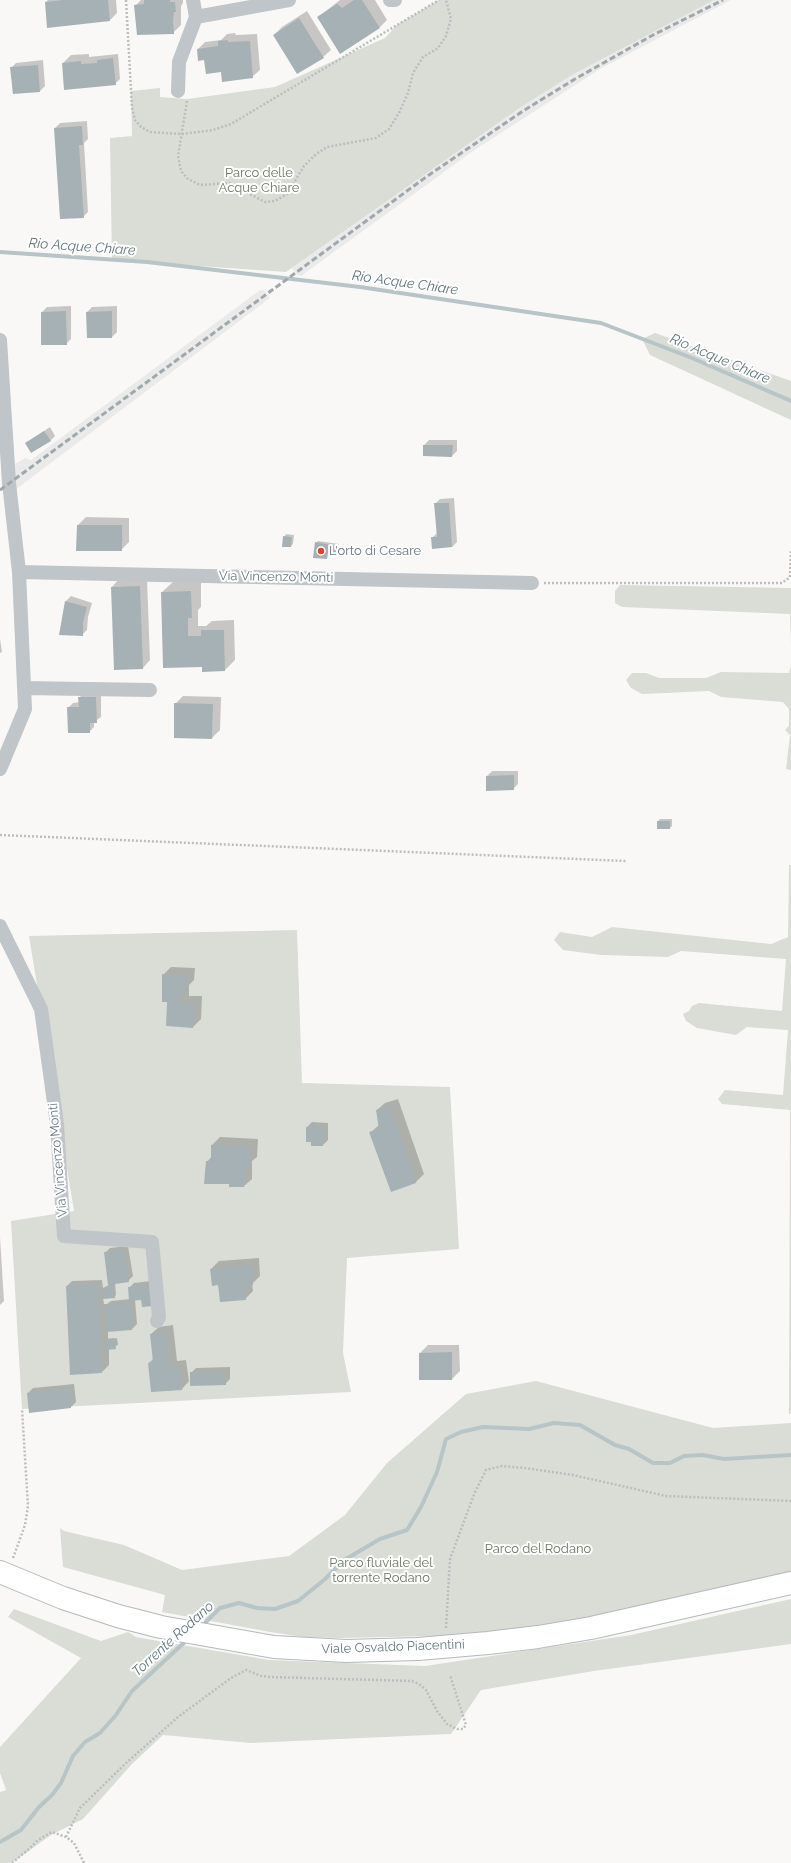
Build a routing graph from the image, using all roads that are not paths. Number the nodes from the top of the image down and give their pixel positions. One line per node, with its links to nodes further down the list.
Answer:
1 (193, 0): 5 (street)
2 (289, 0): 5 (street)
3 (390, 0): 4 (street)
4 (395, 0)
5 (196, 17): 6 (street)
6 (183, 95)
7 (0, 340): 8 (street)
8 (20, 572): 9 (street, Via Vincenzo Monti); 10 (street)
9 (532, 583)
10 (24, 688): 11 (street); 12 (street)
11 (150, 690)
12 (0, 769)
13 (0, 926): 14 (street, Via Vincenzo Monti)
14 (157, 1321)
15 (6, 1566): 16 (main road, Viale Osvaldo Piacentini)
16 (791, 1583)

